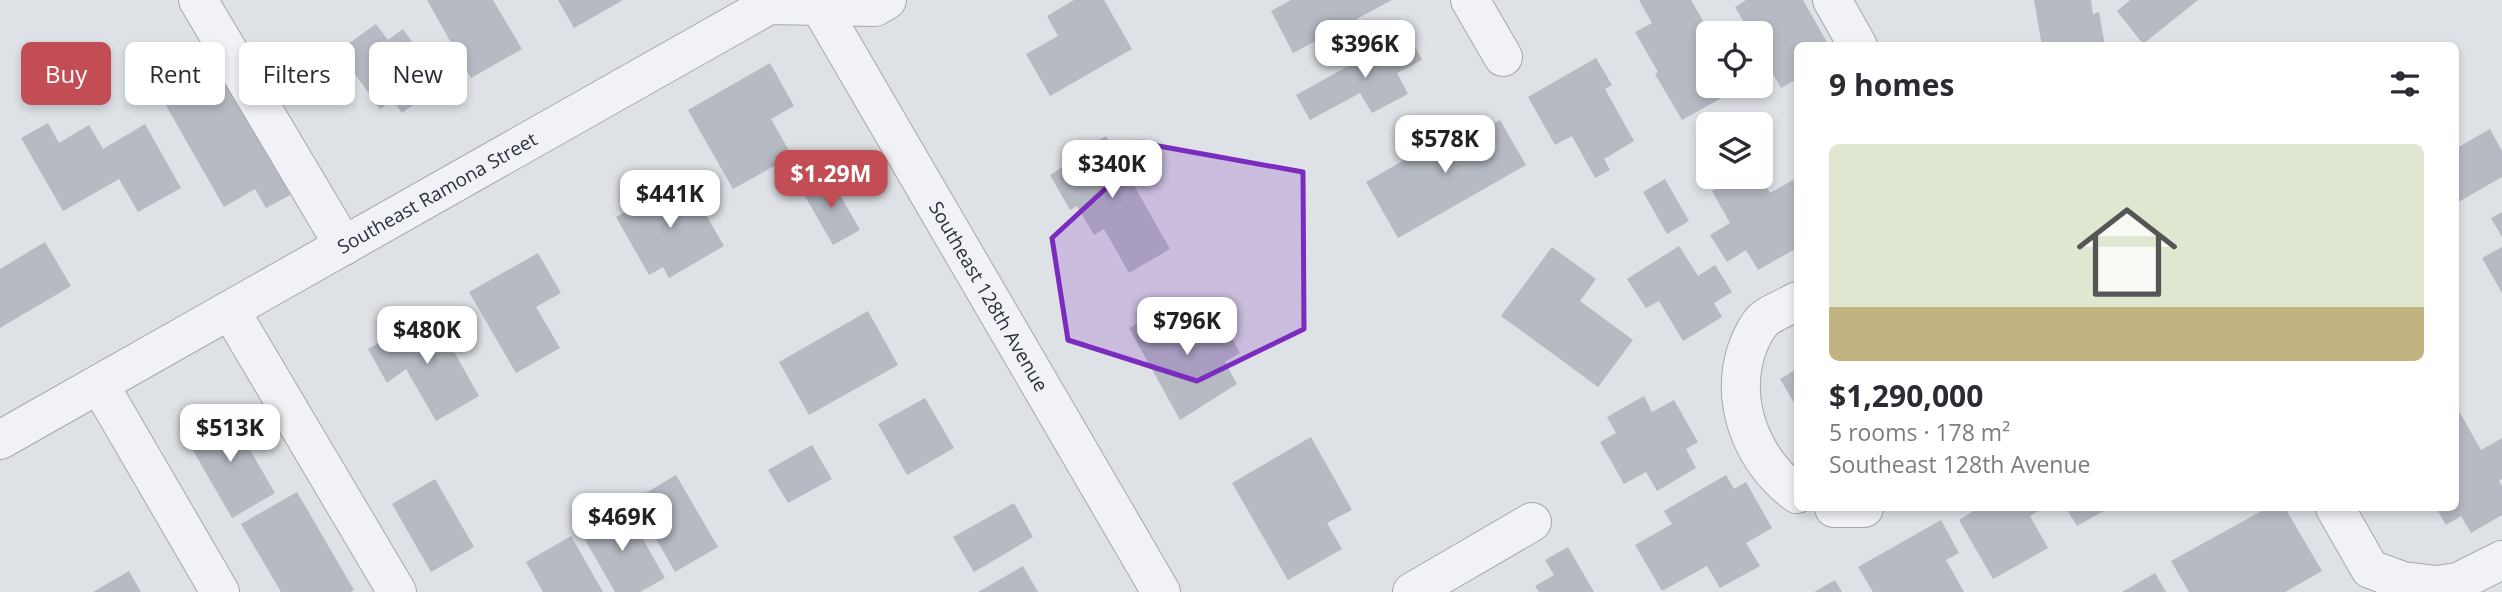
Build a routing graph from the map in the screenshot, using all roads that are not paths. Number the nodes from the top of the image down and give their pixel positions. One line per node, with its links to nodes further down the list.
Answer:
1 (198, 0): 8 (street)
2 (887, 0): 5 (street, Southeast Ramona Street)
3 (1470, 0): 7 (street)
4 (1832, 0): 6 (street)
5 (818, 3): 8 (street, Southeast Ramona Street); 19 (street, Southeast 128th Avenue)
6 (1856, 42)
7 (1503, 57)
8 (344, 246): 10 (street, Southeast Ramona Street)
9 (1794, 303): 13 (street)
10 (230, 310): 11 (street, Southeast Ramona Street); 18 (street)
11 (99, 384): 12 (street, Southeast Ramona Street); 17 (street)
12 (0, 440)
13 (1794, 491)
14 (2337, 511): 16 (street)
15 (1532, 522): 20 (street)
16 (2502, 560)
17 (220, 592)
18 (397, 592)
19 (1161, 592)
20 (1412, 592)

